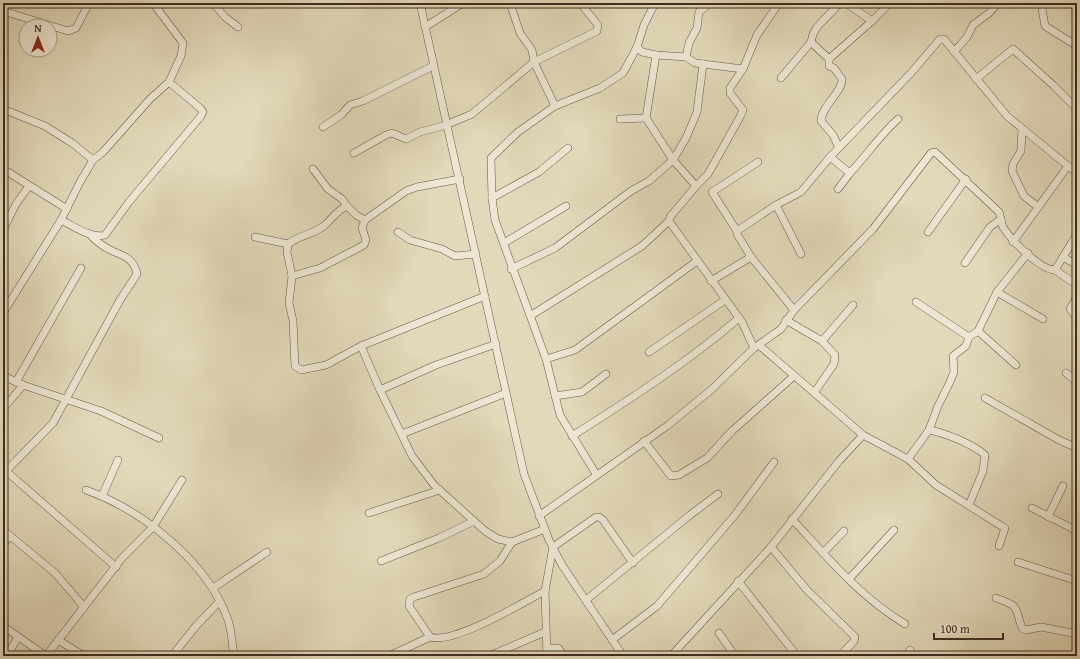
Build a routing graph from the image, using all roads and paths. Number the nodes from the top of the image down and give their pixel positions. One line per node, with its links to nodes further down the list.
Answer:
1 (90, 3): 16 (street)
2 (153, 3): 33 (street)
3 (213, 3): 18 (street)
4 (420, 3): 19 (street)
5 (463, 3): 19 (street)
6 (510, 3): 27 (street)
7 (580, 3): 27 (street)
8 (655, 3): 22 (street)
9 (710, 3): 25 (street)
10 (779, 3): 30 (street)
11 (840, 3): 20 (street)
12 (846, 3): 17 (street)
13 (890, 3): 17 (street)
14 (998, 3): 23 (street)
15 (1041, 3): 21 (street)
16 (3, 11)
17 (872, 21): 26 (street)
18 (238, 27)
19 (425, 27): 29 (street)
20 (811, 42): 26 (street); 31 (street)
21 (1077, 46)
22 (637, 47): 24 (street); 34 (street)
23 (954, 52): 32 (street); 44 (street)
24 (656, 55): 25 (street); 37 (street)
25 (686, 57): 28 (street)
26 (829, 59): 44 (street)
27 (534, 62): 34 (street); 40 (street)
28 (703, 64): 30 (street); 48 (street)
29 (433, 66): 40 (street); 41 (street)
30 (742, 69): 58 (street)
31 (781, 78)
32 (976, 79): 36 (street); 42 (street)
33 (169, 82): 47 (street); 74 (street)
34 (555, 106): 60 (street)
35 (3, 109): 47 (street)
36 (1077, 109)
37 (646, 118): 38 (street); 48 (street)
38 (620, 119)
39 (898, 119): 54 (street)
40 (446, 125): 45 (street); 55 (street)
41 (323, 127)
42 (1022, 129): 50 (street); 64 (street)
43 (568, 148): 60 (street)
44 (839, 148): 46 (street)
45 (354, 153)
46 (830, 157): 54 (street); 61 (street)
47 (93, 160): 65 (street)
48 (674, 160): 58 (street); 89 (street)
49 (758, 162): 71 (street)
50 (1068, 166): 53 (street); 64 (street)
51 (3, 169): 57 (street)
52 (313, 169): 62 (street)
53 (1077, 172)
54 (850, 173): 59 (street)
55 (460, 178): 68 (street); 80 (street)
56 (966, 179): 66 (street); 73 (street); 100 (street)
57 (29, 186): 65 (street); 70 (street)
58 (696, 186): 69 (street)
59 (838, 189)
60 (492, 198): 78 (street)
61 (776, 205): 71 (street); 81 (street)
62 (347, 206): 68 (street); 79 (street)
63 (566, 206): 78 (street)
64 (1038, 207): 77 (street)
65 (67, 209): 67 (street)
66 (1001, 219): 77 (street); 86 (street)
67 (61, 220): 74 (street); 101 (street)
68 (365, 220): 91 (street)
69 (669, 221): 85 (street); 102 (street)
70 (3, 230)
71 (737, 231): 83 (street)
72 (398, 232): 80 (street)
73 (928, 232)
74 (90, 234): 127 (street)
75 (1077, 234): 84 (street)
76 (255, 237): 79 (street)
77 (1013, 242): 82 (street)
78 (504, 243): 89 (street)
79 (288, 244): 91 (street)
80 (476, 254): 95 (street)
81 (801, 254)
82 (1028, 254): 90 (street); 94 (street)
83 (751, 256): 92 (street); 100 (street)
84 (1063, 257): 87 (street); 90 (street)
85 (697, 261): 92 (street); 114 (street)
86 (965, 263)
87 (1077, 265)
88 (81, 268): 121 (street)
89 (511, 269): 102 (street)
90 (1055, 270): 93 (street)
91 (292, 276): 111 (street)
92 (711, 281): 97 (street)
93 (1077, 285)
94 (997, 292): 106 (street); 107 (street)
95 (485, 296): 110 (street); 111 (street)
96 (1077, 297): 104 (street)
97 (725, 300): 103 (street); 113 (street)
98 (916, 302): 108 (street)
99 (853, 305): 109 (street)
100 (794, 310): 105 (street)
101 (3, 313)
102 (530, 316): 114 (street)
103 (739, 318): 112 (street); 132 (street)
104 (1077, 318)
105 (786, 320): 109 (street); 112 (street)
106 (1043, 320)
107 (978, 331): 108 (street); 115 (street)
108 (969, 337): 129 (street)
109 (822, 341): 124 (street)
110 (496, 344): 122 (street); 123 (street)
111 (361, 346): 122 (street)
112 (757, 347): 119 (street); 134 (street)
113 (649, 352)
114 (546, 359): 125 (street)
115 (1016, 365)
116 (1066, 373): 120 (street)
117 (606, 374): 125 (street)
118 (3, 376): 121 (street)
119 (794, 376): 124 (street); 134 (street)
120 (1077, 382)
121 (20, 383): 127 (street); 128 (street)
122 (380, 390): 130 (street)
123 (506, 393): 130 (street); 150 (street)
124 (814, 393): 131 (street)
125 (555, 396): 132 (street)
126 (985, 398): 135 (street)
127 (68, 400): 133 (street); 139 (street)
128 (3, 409)
129 (929, 430): 136 (street); 147 (street)
130 (402, 434): 144 (street)
131 (864, 435): 136 (street); 152 (street)
132 (572, 436): 140 (street)
133 (159, 438)
134 (644, 441): 140 (street)
135 (1077, 448)
136 (908, 459): 147 (street)
137 (118, 460): 146 (street)
138 (774, 462): 189 (street)
139 (4, 472): 171 (street)
140 (596, 474): 150 (street)
141 (182, 480): 154 (street)
142 (1063, 486): 151 (street)
143 (86, 490): 146 (street)
144 (440, 490): 149 (street); 153 (street)
145 (718, 494): 170 (street)
146 (102, 496): 154 (street)
147 (969, 505): 163 (street)
148 (1032, 508): 151 (street)
149 (369, 514)
150 (539, 516): 156 (street)
151 (1048, 516): 159 (street)
152 (792, 519): 165 (street); 167 (street)
153 (474, 521): 161 (street); 168 (street)
154 (153, 527): 171 (street); 175 (street)
155 (3, 530): 160 (street)
156 (545, 530): 161 (street); 164 (street)
157 (894, 530): 172 (street)
158 (844, 531): 167 (street)
159 (1077, 531)
160 (10, 536): 162 (street); 180 (street)
161 (512, 542): 187 (street)
162 (3, 544)
163 (999, 546)
164 (553, 547): 170 (street); 176 (street); 178 (street)
165 (771, 547): 173 (street); 191 (street)
166 (267, 552): 175 (street)
167 (823, 553): 172 (street)
168 (381, 561)
169 (1018, 562): 174 (street)
170 (633, 563): 178 (street)
171 (116, 567): 180 (street)
172 (849, 579): 181 (street)
173 (738, 581): 202 (street); 204 (street)
174 (1077, 582)
175 (213, 588): 179 (street)
176 (545, 591): 183 (street); 187 (street)
177 (996, 598): 185 (street)
178 (586, 600): 189 (street)
179 (219, 602): 195 (street); 196 (street)
180 (84, 607): 188 (street)
181 (905, 624)
182 (3, 626): 186 (street)
183 (545, 632): 190 (street); 198 (street)
184 (719, 633): 203 (street)
185 (1077, 634)
186 (18, 637): 192 (street); 193 (street)
187 (430, 637): 197 (street)
188 (58, 640): 193 (street); 194 (street)
189 (612, 640): 201 (street)
190 (547, 648): 199 (street); 200 (street)
191 (844, 655)
192 (7, 656)
193 (46, 656)
194 (84, 656)
195 (172, 656)
196 (234, 656)
197 (389, 656)
198 (489, 656)
199 (547, 656)
200 (564, 656)
201 (623, 656)
202 (671, 656)
203 (735, 656)
204 (797, 656)

